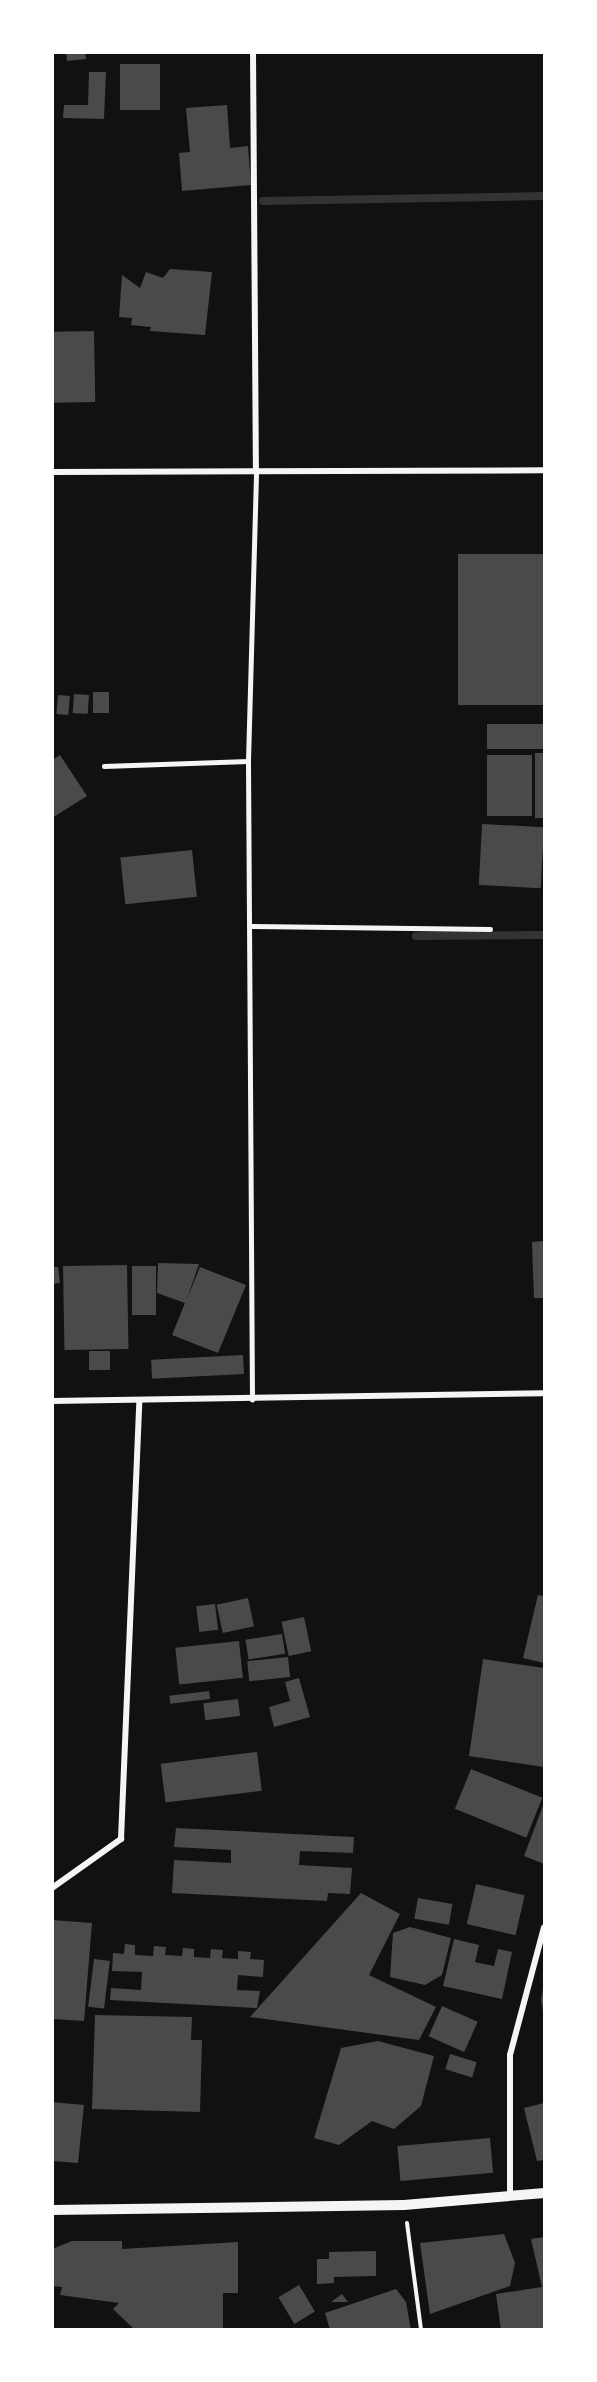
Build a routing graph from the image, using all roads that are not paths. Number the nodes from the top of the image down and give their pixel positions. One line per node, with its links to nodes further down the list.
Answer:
1 (253, 52): 3 (street)
2 (544, 470): 3 (street)
3 (256, 471): 4 (street); 5 (lane)
4 (52, 472)
5 (248, 761): 6 (lane); 7 (lane)
6 (104, 766)
7 (251, 926): 8 (lane); 10 (lane)
8 (490, 929)
9 (544, 1394): 10 (street)
10 (252, 1400): 12 (street)
11 (52, 1401): 12 (street)
12 (139, 1401): 13 (street)
13 (52, 1888)
14 (544, 1927): 16 (street)
15 (544, 2193): 16 (street)
16 (510, 2196): 17 (street)
17 (52, 2210)

